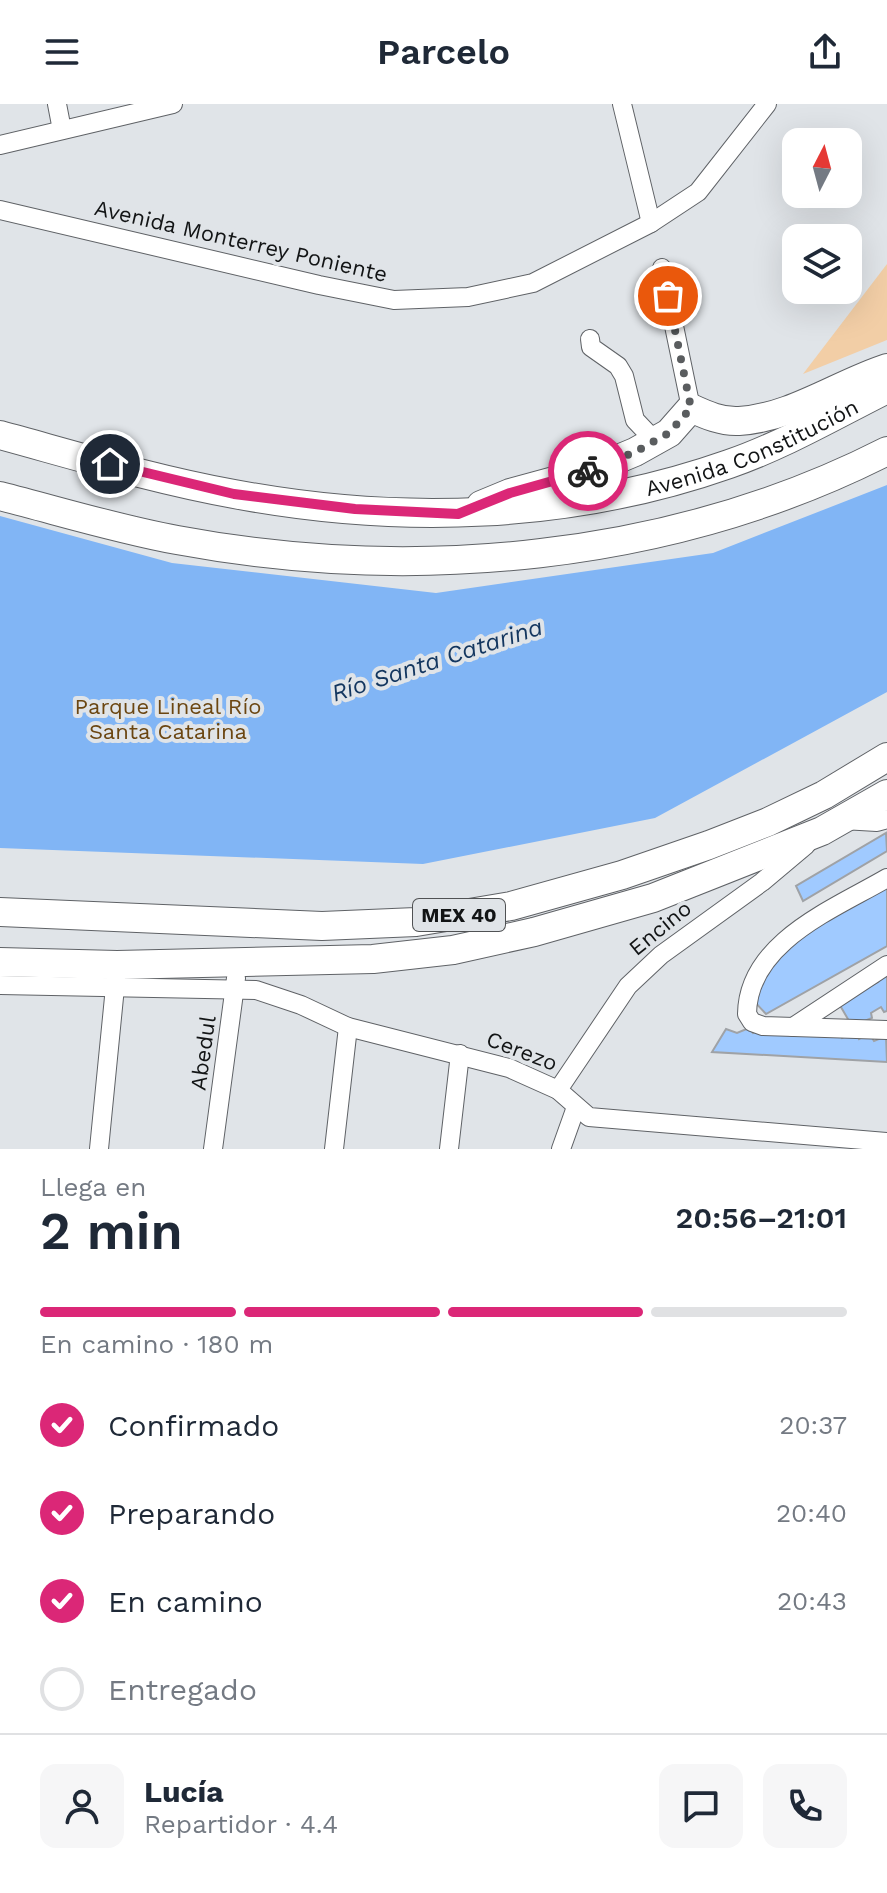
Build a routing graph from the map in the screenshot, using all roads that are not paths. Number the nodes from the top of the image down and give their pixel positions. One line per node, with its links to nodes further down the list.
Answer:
1 (57, 104): 5 (street)
2 (173, 104): 5 (street)
3 (622, 104): 8 (street)
4 (767, 104): 8 (street, Avenida Monterrey Poniente)
5 (62, 130): 6 (street)
6 (0, 145)
7 (0, 210): 8 (street, Avenida Monterrey Poniente)
8 (651, 223)
9 (662, 268): 13 (street)
10 (590, 339): 15 (street)
11 (887, 368): 13 (highway)
12 (887, 389): 18 (highway, Avenida Constitución)
13 (691, 408): 15 (highway)
14 (2, 437): 18 (highway, Avenida Constitución)
15 (655, 441): 18 (highway)
16 (887, 451): 17 (highway)
17 (0, 496)
18 (458, 514)
19 (887, 757): 24 (highway, MEX 40)
20 (887, 794): 22 (highway, MEX 40)
21 (887, 819): 22 (street)
22 (831, 826): 28 (highway, MEX 40); 34 (street, Encino)
23 (887, 878): 31 (street)
24 (0, 912)
25 (0, 962): 27 (highway, MEX 40)
26 (887, 965): 31 (street)
27 (116, 975): 28 (highway, MEX 40); 29 (street); 37 (street)
28 (237, 976): 30 (street, Cerezo); 38 (street, Abedul)
29 (0, 985)
30 (348, 1027): 33 (street, Cerezo); 39 (street)
31 (793, 1027): 32 (street)
32 (882, 1027)
33 (460, 1054): 34 (street, Cerezo); 40 (street)
34 (558, 1090): 35 (street, Cerezo)
35 (576, 1107): 36 (street, Cerezo); 41 (street)
36 (887, 1142)
37 (99, 1149)
38 (213, 1149)
39 (334, 1149)
40 (449, 1149)
41 (561, 1149)

